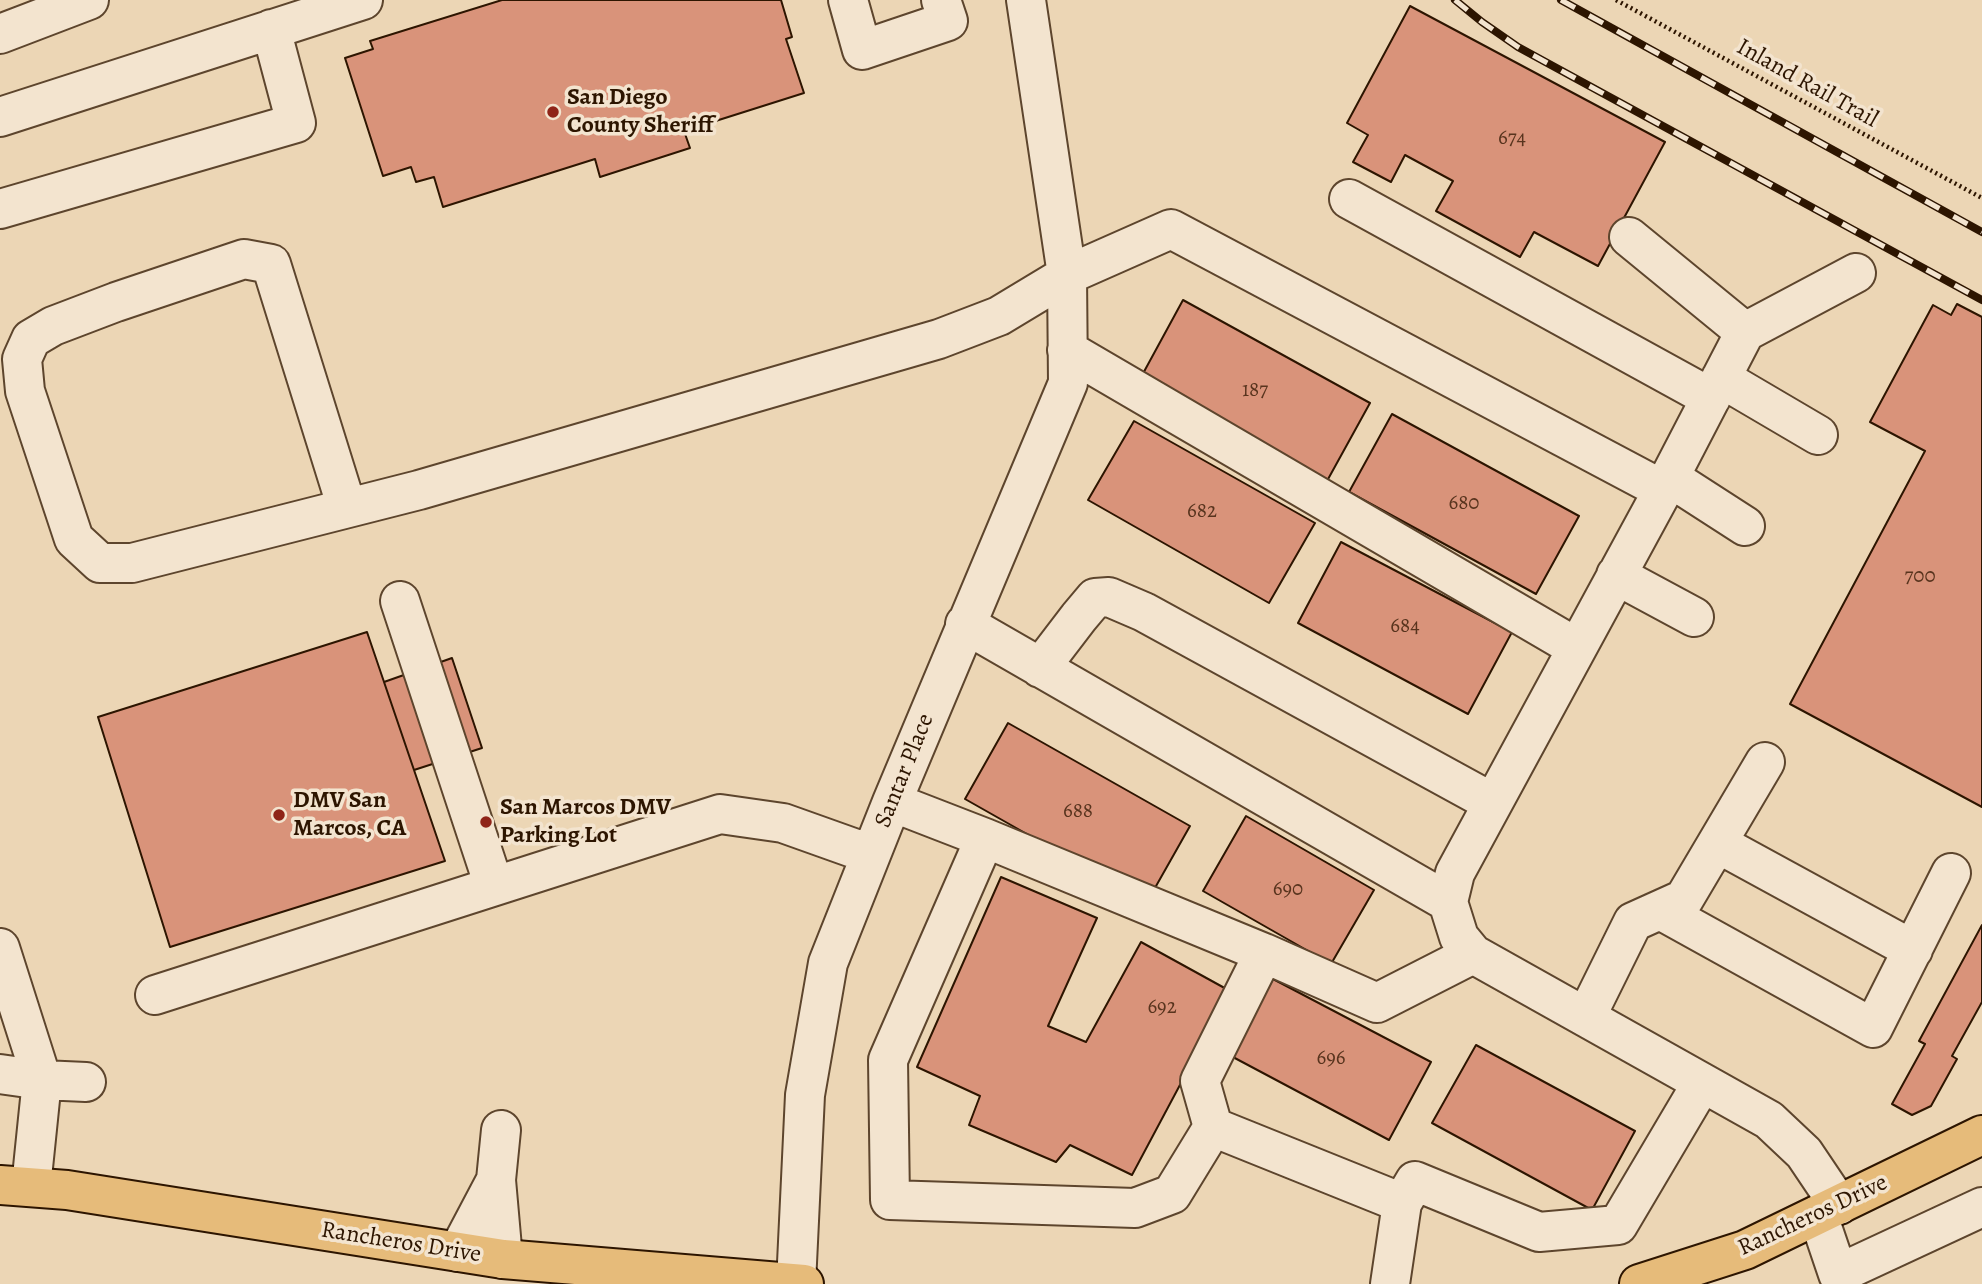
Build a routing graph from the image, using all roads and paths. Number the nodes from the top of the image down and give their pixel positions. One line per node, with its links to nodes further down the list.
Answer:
1 (89, 0): 8 (street)
2 (363, 0): 7 (street)
3 (848, 0): 4 (street)
4 (941, 0)
5 (1026, 0): 15 (street, Santar Place)
6 (1616, 0): 10 (path, Inland Rail Trail)
7 (271, 29): 9 (street); 12 (street)
8 (0, 34)
9 (0, 117)
10 (1982, 198)
11 (1349, 199): 18 (street)
12 (0, 209)
13 (1629, 237): 16 (street)
14 (1856, 273): 16 (street)
15 (1067, 275): 17 (street, Santar Place); 20 (street); 21 (street)
16 (1745, 332): 18 (street)
17 (1067, 350): 26 (street, Santar Place); 27 (street)
18 (1716, 388): 19 (street); 20 (street)
19 (1818, 435)
20 (1666, 483): 22 (street); 23 (street)
21 (347, 508): 21 (street)
22 (1745, 526)
23 (1616, 575): 25 (street); 27 (street)
24 (400, 601): 36 (street)
25 (1694, 617)
26 (965, 624): 28 (street); 30 (street, Santar Place)
27 (1577, 648): 31 (street)
28 (1040, 668): 31 (street); 37 (street)
29 (1765, 762): 33 (street)
30 (892, 802): 32 (street); 34 (street, Santar Place)
31 (1493, 803): 37 (street)
32 (985, 838): 41 (street); 49 (street)
33 (1717, 844): 38 (street); 40 (street)
34 (870, 854): 36 (street); 59 (street, Santar Place)
35 (1951, 873): 40 (street)
36 (494, 886): 43 (street)
37 (1448, 902): 42 (street)
38 (1660, 910): 40 (street); 44 (street)
39 (0, 948): 46 (street)
40 (1913, 950)
41 (1264, 953): 42 (street); 49 (street)
42 (1473, 954): 44 (street)
43 (155, 995)
44 (1586, 1017): 48 (street)
45 (0, 1074): 46 (street)
46 (42, 1080): 47 (street); 53 (street)
47 (86, 1082)
48 (1702, 1083): 54 (street); 56 (street)
49 (1213, 1127): 54 (street)
50 (501, 1130): 52 (street)
51 (1982, 1135): 56 (main road, Rancheros Drive)
52 (496, 1180): 57 (street); 58 (street)
53 (15, 1186): 57 (main road, Rancheros Drive)
54 (1402, 1203): 61 (street)
55 (1982, 1207): 56 (street)
56 (1829, 1210): 62 (main road, Rancheros Drive)
57 (457, 1252): 58 (main road, Rancheros Drive)
58 (503, 1259): 59 (main road, Rancheros Drive)
59 (796, 1284): 60 (main road, Rancheros Drive)
60 (804, 1284)
61 (1390, 1284)
62 (1639, 1284)

